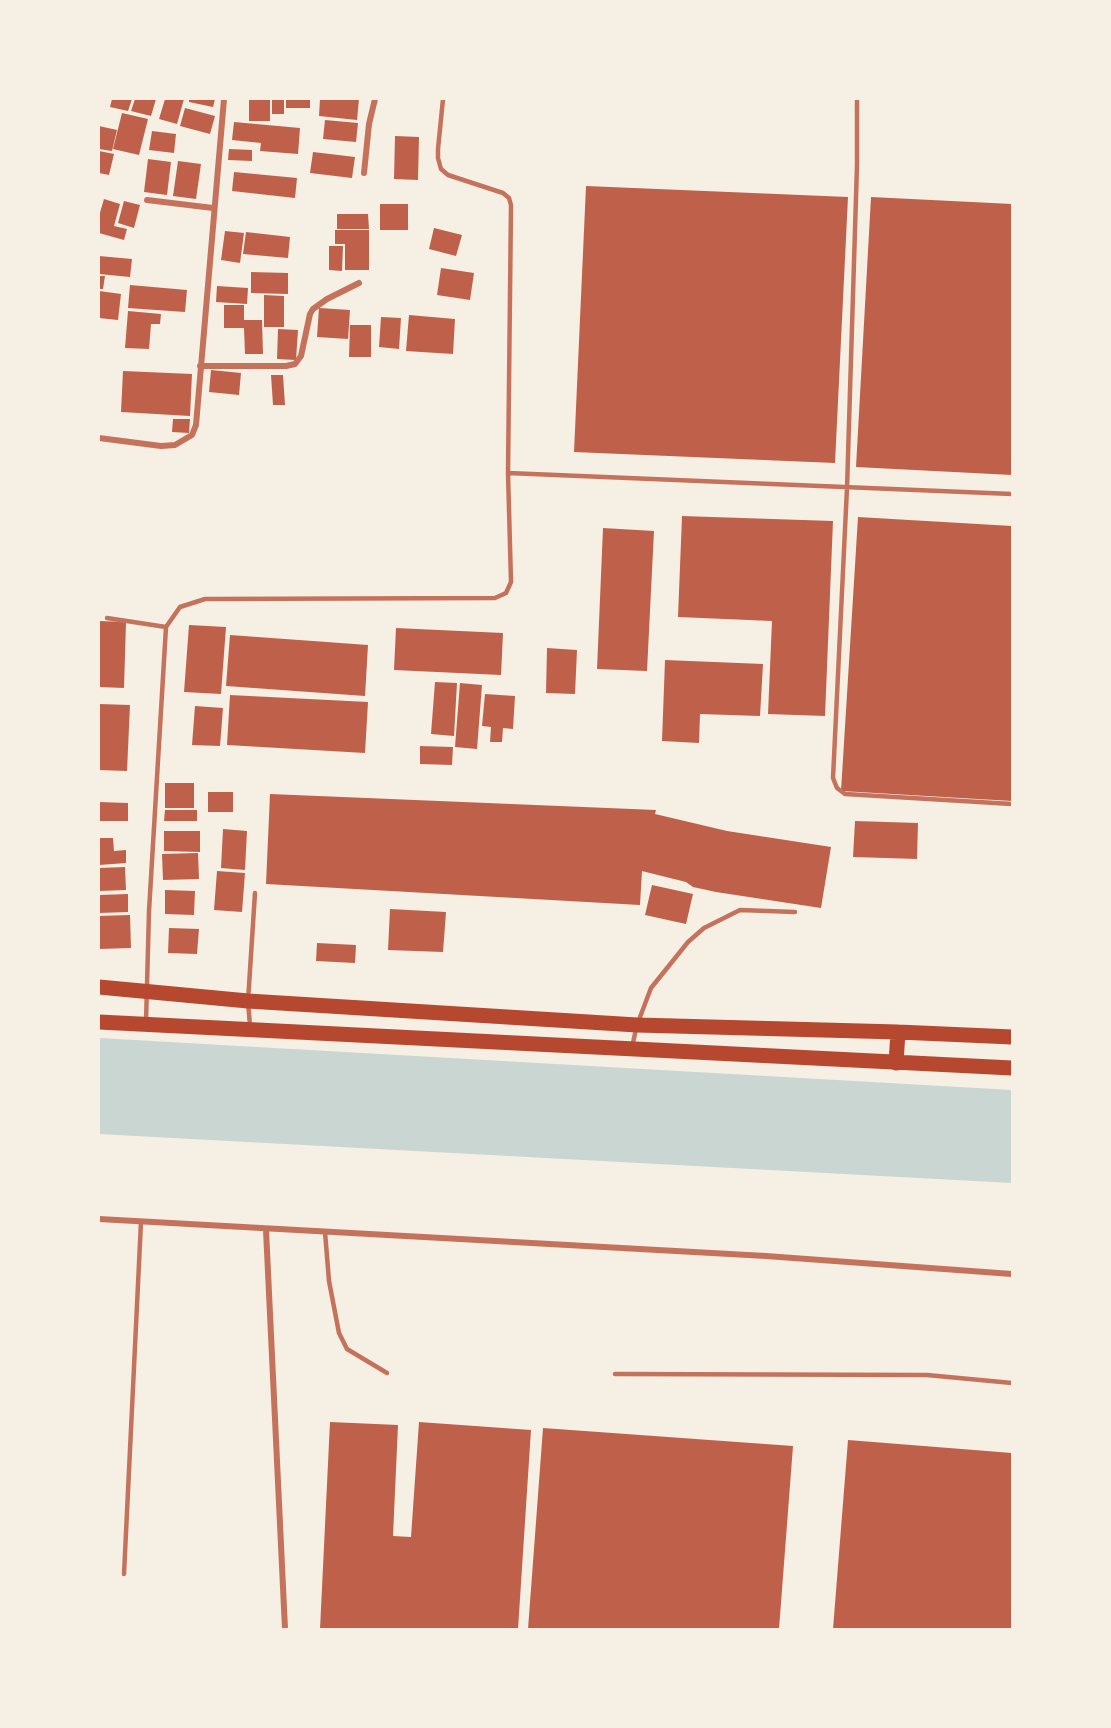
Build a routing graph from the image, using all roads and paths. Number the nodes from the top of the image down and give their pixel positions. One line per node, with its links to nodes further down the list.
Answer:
1 (224, 99): 7 (street)
2 (375, 99): 5 (street)
3 (443, 99): 11 (lane)
4 (857, 99): 12 (lane)
5 (364, 173)
6 (147, 200): 7 (street)
7 (213, 208): 9 (street)
8 (359, 283): 9 (street)
9 (200, 366): 10 (street)
10 (99, 438)
11 (508, 473): 12 (lane); 15 (lane)
12 (847, 488): 13 (lane); 16 (lane)
13 (1012, 494)
14 (107, 618): 15 (lane)
15 (166, 627): 20 (lane)
16 (1012, 804)
17 (255, 893): 21 (lane)
18 (795, 912): 24 (lane)
19 (99, 987): 20 (main road)
20 (148, 990): 21 (main road); 23 (lane)
21 (248, 1001): 24 (main road); 25 (lane)
22 (99, 1022): 23 (main road)
23 (145, 1025): 25 (main road)
24 (637, 1025): 26 (main road); 28 (lane)
25 (250, 1029): 28 (main road)
26 (897, 1032): 27 (main road); 29 (main road)
27 (1012, 1037)
28 (631, 1050): 29 (main road)
29 (896, 1063): 30 (main road)
30 (1012, 1068)
31 (99, 1219): 32 (street)
32 (141, 1222): 33 (street); 39 (lane)
33 (266, 1230): 34 (street); 40 (street)
34 (325, 1232): 35 (street); 36 (lane)
35 (1012, 1274)
36 (387, 1373)
37 (615, 1374): 38 (lane)
38 (1012, 1383)
39 (124, 1574)
40 (285, 1629)

